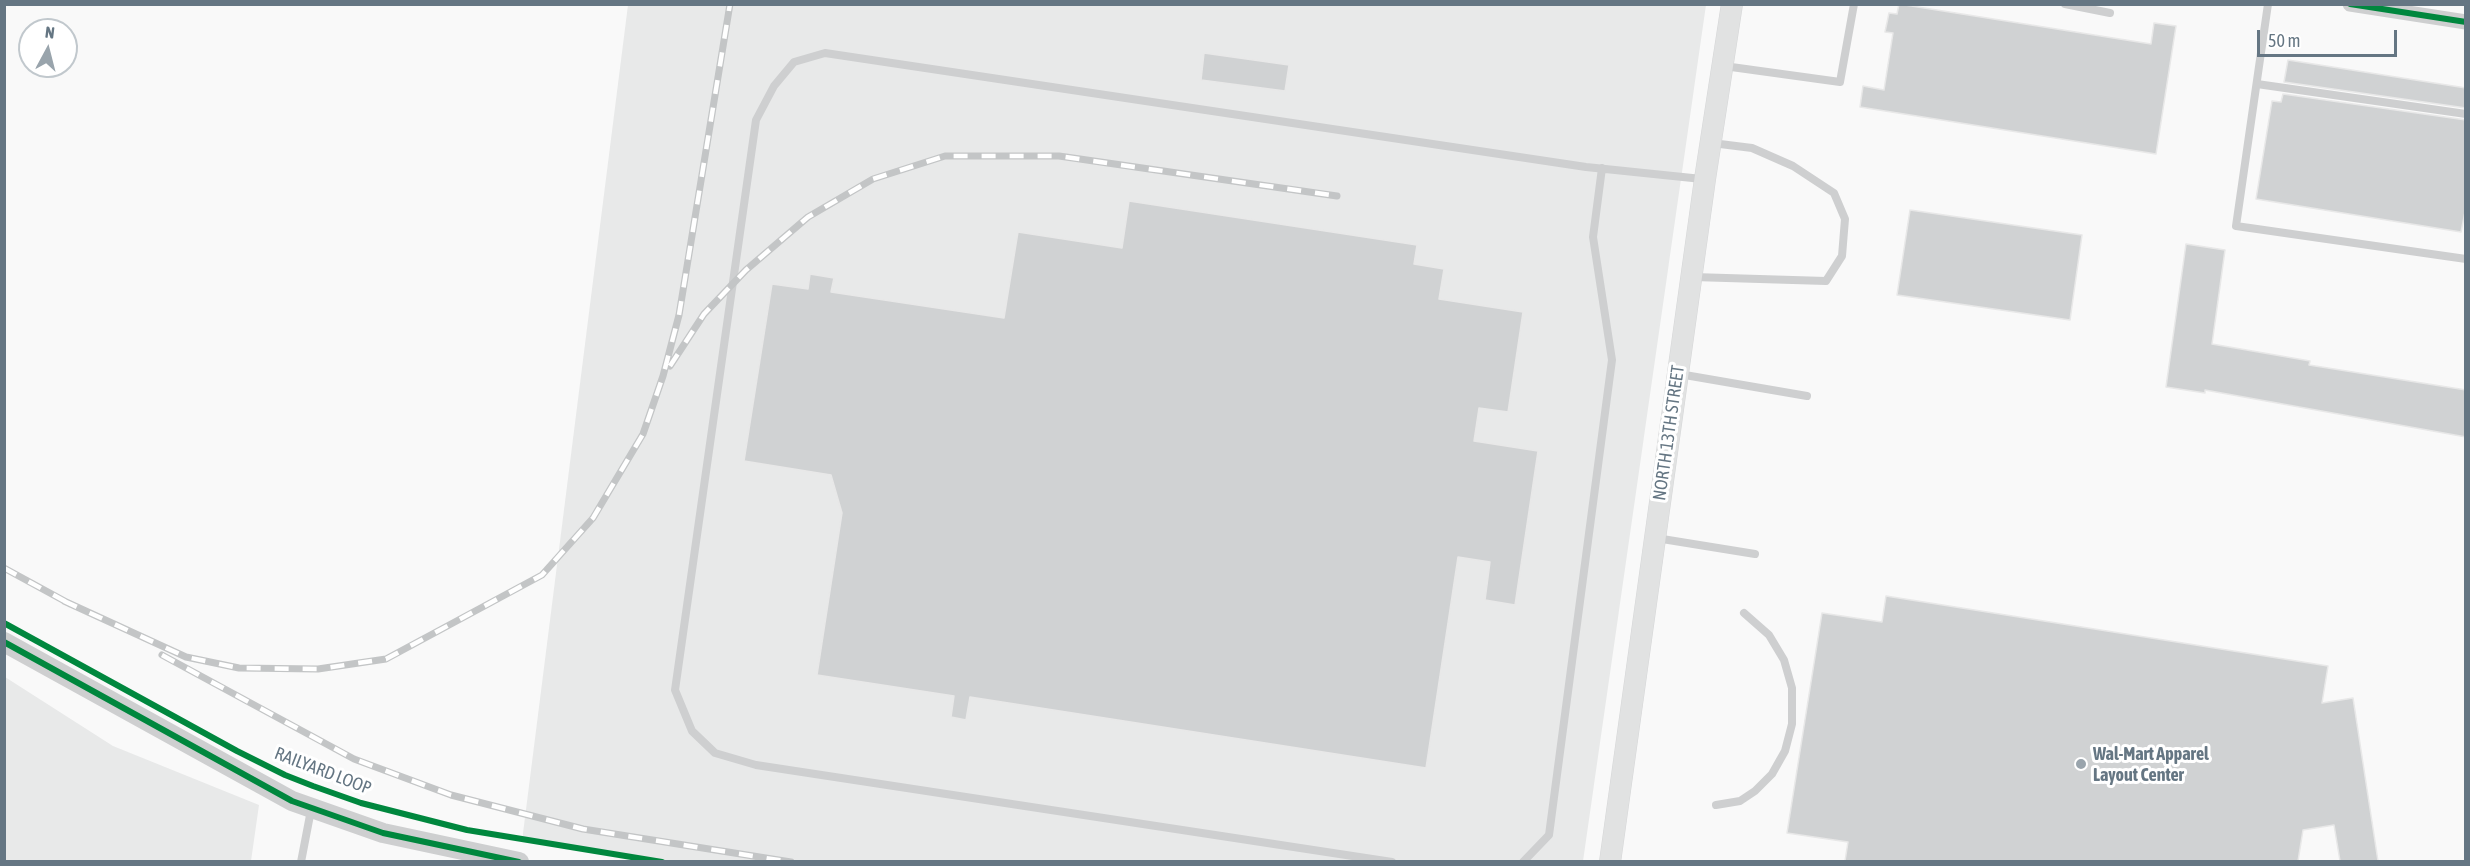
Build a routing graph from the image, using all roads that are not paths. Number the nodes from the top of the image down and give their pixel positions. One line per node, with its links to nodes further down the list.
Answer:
1 (1732, 4): 8 (main road, NORTH 13TH STREET)
2 (1854, 4): 8 (lane)
3 (2065, 4): 6 (lane)
4 (2268, 4): 9 (lane)
5 (2350, 4): 7 (street)
6 (2110, 13)
7 (2466, 22)
8 (1722, 66): 11 (main road, NORTH 13TH STREET)
9 (2257, 84): 10 (lane); 14 (lane)
10 (2466, 114)
11 (1710, 143): 13 (main road, NORTH 13TH STREET); 15 (lane)
12 (1602, 168): 13 (lane); 26 (lane); 27 (lane)
13 (1705, 179): 15 (main road, NORTH 13TH STREET)
14 (2466, 259)
15 (1691, 277): 16 (main road, NORTH 13TH STREET)
16 (1677, 374): 17 (lane); 18 (main road, NORTH 13TH STREET)
17 (1807, 396)
18 (1654, 537): 19 (lane); 28 (main road, NORTH 13TH STREET)
19 (1755, 554)
20 (1744, 614): 22 (lane)
21 (4, 642): 23 (street)
22 (1716, 805)
23 (311, 808): 24 (lane); 25 (street)
24 (301, 861)
25 (519, 861)
26 (1392, 861)
27 (1523, 861)
28 (1610, 861)

